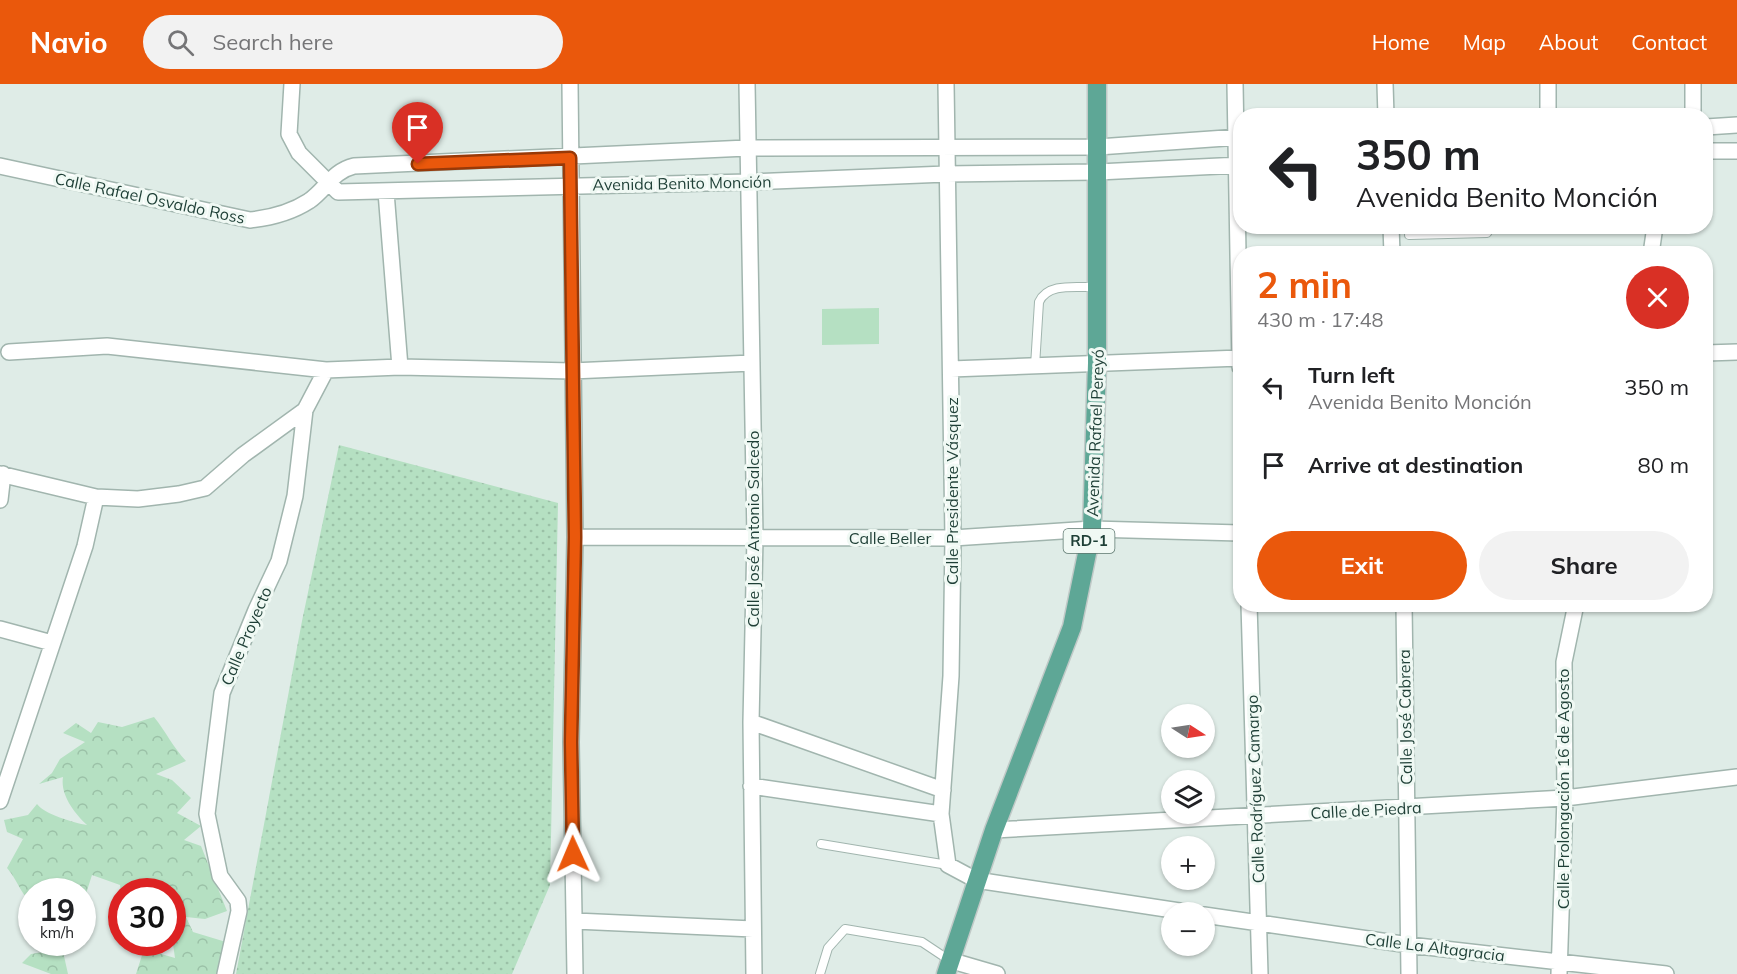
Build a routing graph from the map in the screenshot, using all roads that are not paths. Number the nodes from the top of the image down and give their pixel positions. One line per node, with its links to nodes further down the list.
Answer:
1 (292, 84): 28 (street)
2 (570, 84): 22 (street)
3 (747, 84): 19 (street, Calle José Antonio Salcedo)
4 (946, 84): 17 (street, Calle Presidente Vásquez)
5 (1097, 84): 18 (main road, Avenida Rafael Pereyó / RD-1)
6 (1235, 84): 10 (street)
7 (1385, 84): 11 (street)
8 (1548, 84): 12 (street)
9 (1693, 84): 13 (street)
10 (1236, 108)
11 (1386, 108)
12 (1548, 108)
13 (1693, 108)
14 (1737, 126): 15 (street)
15 (1713, 127)
16 (1233, 137): 18 (street, Avenida Benito Monción)
17 (947, 147): 18 (street, Avenida Benito Monción); 19 (street, Avenida Benito Monción); 26 (street, Calle Presidente Vásquez)
18 (1098, 147): 25 (main road, Avenida Rafael Pereyó / RD-1)
19 (747, 148): 22 (street, Avenida Benito Monción); 27 (street, Calle José Antonio Salcedo)
20 (1713, 151): 21 (street)
21 (1737, 151)
22 (570, 158): 28 (street, Avenida Benito Monción); 29 (street)
23 (1233, 165): 25 (street, Avenida Benito Monción)
24 (0, 166): 28 (street, Calle Rafael Osvaldo Ross)
25 (1098, 172): 26 (street, Avenida Benito Monción); 33 (main road, Avenida Rafael Pereyó / RD-1)
26 (946, 174): 27 (street, Avenida Benito Monción); 42 (street, Calle Presidente Vásquez)
27 (748, 182): 29 (street, Avenida Benito Monción); 38 (street, Calle José Antonio Salcedo)
28 (328, 185): 30 (street, Avenida Benito Monción)
29 (571, 185): 30 (street, Avenida Benito Monción); 44 (street)
30 (386, 192): 41 (street)
31 (1448, 234): 32 (lane)
32 (1409, 236)
33 (1098, 287): 39 (main road, Avenida Rafael Pereyó / RD-1); 40 (lane)
34 (9, 352): 43 (street)
35 (1737, 352): 36 (street)
36 (1713, 353)
37 (1233, 358): 39 (street)
38 (752, 363): 44 (street); 52 (street, Calle José Antonio Salcedo)
39 (1097, 363): 40 (street); 49 (main road, Avenida Rafael Pereyó / RD-1)
40 (1035, 366): 42 (street)
41 (400, 367): 43 (street); 44 (street)
42 (951, 369): 53 (street, Calle Presidente Vásquez)
43 (326, 370): 45 (street, Calle Proyecto)
44 (572, 371): 51 (street)
45 (305, 410): 47 (street); 81 (street, Calle Proyecto)
46 (2, 474): 47 (street); 48 (street)
47 (96, 497): 58 (street)
48 (0, 500)
49 (1092, 529): 50 (street, Calle Beller); 53 (street, Calle Beller); 68 (main road, Avenida Rafael Pereyó / RD-1)
50 (1233, 533)
51 (575, 537): 52 (street, Calle Beller); 74 (street)
52 (755, 537): 53 (street, Calle Beller); 59 (street, Calle José Antonio Salcedo)
53 (953, 538): 62 (street, Calle Presidente Vásquez)
54 (1249, 612): 67 (street, Calle Rodríguez Camargo)
55 (1404, 612): 65 (street, Calle José Cabrera)
56 (1574, 612): 63 (street, Calle Prolongación 16 de Agosto)
57 (0, 629): 58 (street)
58 (52, 643): 64 (street)
59 (751, 722): 61 (street, Calle José Antonio Salcedo); 62 (street)
60 (1737, 777): 63 (street, Calle de Piedra)
61 (751, 786): 66 (street); 76 (street, Calle José Antonio Salcedo)
62 (943, 790): 66 (street, Calle Presidente Vásquez)
63 (1565, 798): 65 (street, Calle de Piedra); 79 (street, Calle Prolongación 16 de Agosto)
64 (0, 801)
65 (1407, 807): 67 (street, Calle de Piedra); 77 (street, Calle José Cabrera)
66 (941, 814): 70 (street, Calle Presidente Vásquez)
67 (1256, 817): 68 (street, Calle de Piedra); 75 (street, Calle Rodríguez Camargo)
68 (994, 830): 71 (main road, Avenida Rafael Pereyó / RD-1)
69 (821, 844): 70 (lane)
70 (948, 865): 71 (street)
71 (976, 880): 72 (street); 78 (main road, Avenida Rafael Pereyó / RD-1)
72 (1161, 908)
73 (1215, 917): 75 (street, Calle La Altagracia)
74 (575, 921): 76 (street); 82 (street)
75 (1259, 923): 77 (street, Calle La Altagracia); 86 (street, Calle Rodríguez Camargo)
76 (753, 929): 83 (street, Calle José Antonio Salcedo)
77 (1409, 945): 79 (street, Calle La Altagracia); 87 (street, Calle José Cabrera)
78 (947, 967): 80 (street); 84 (lane)
79 (1560, 968): 88 (street, Calle La Altagracia)
80 (974, 970): 85 (street)
81 (225, 974)
82 (575, 974)
83 (754, 974)
84 (820, 974)
85 (997, 974)
86 (1260, 974)
87 (1409, 974)
88 (1666, 974)

